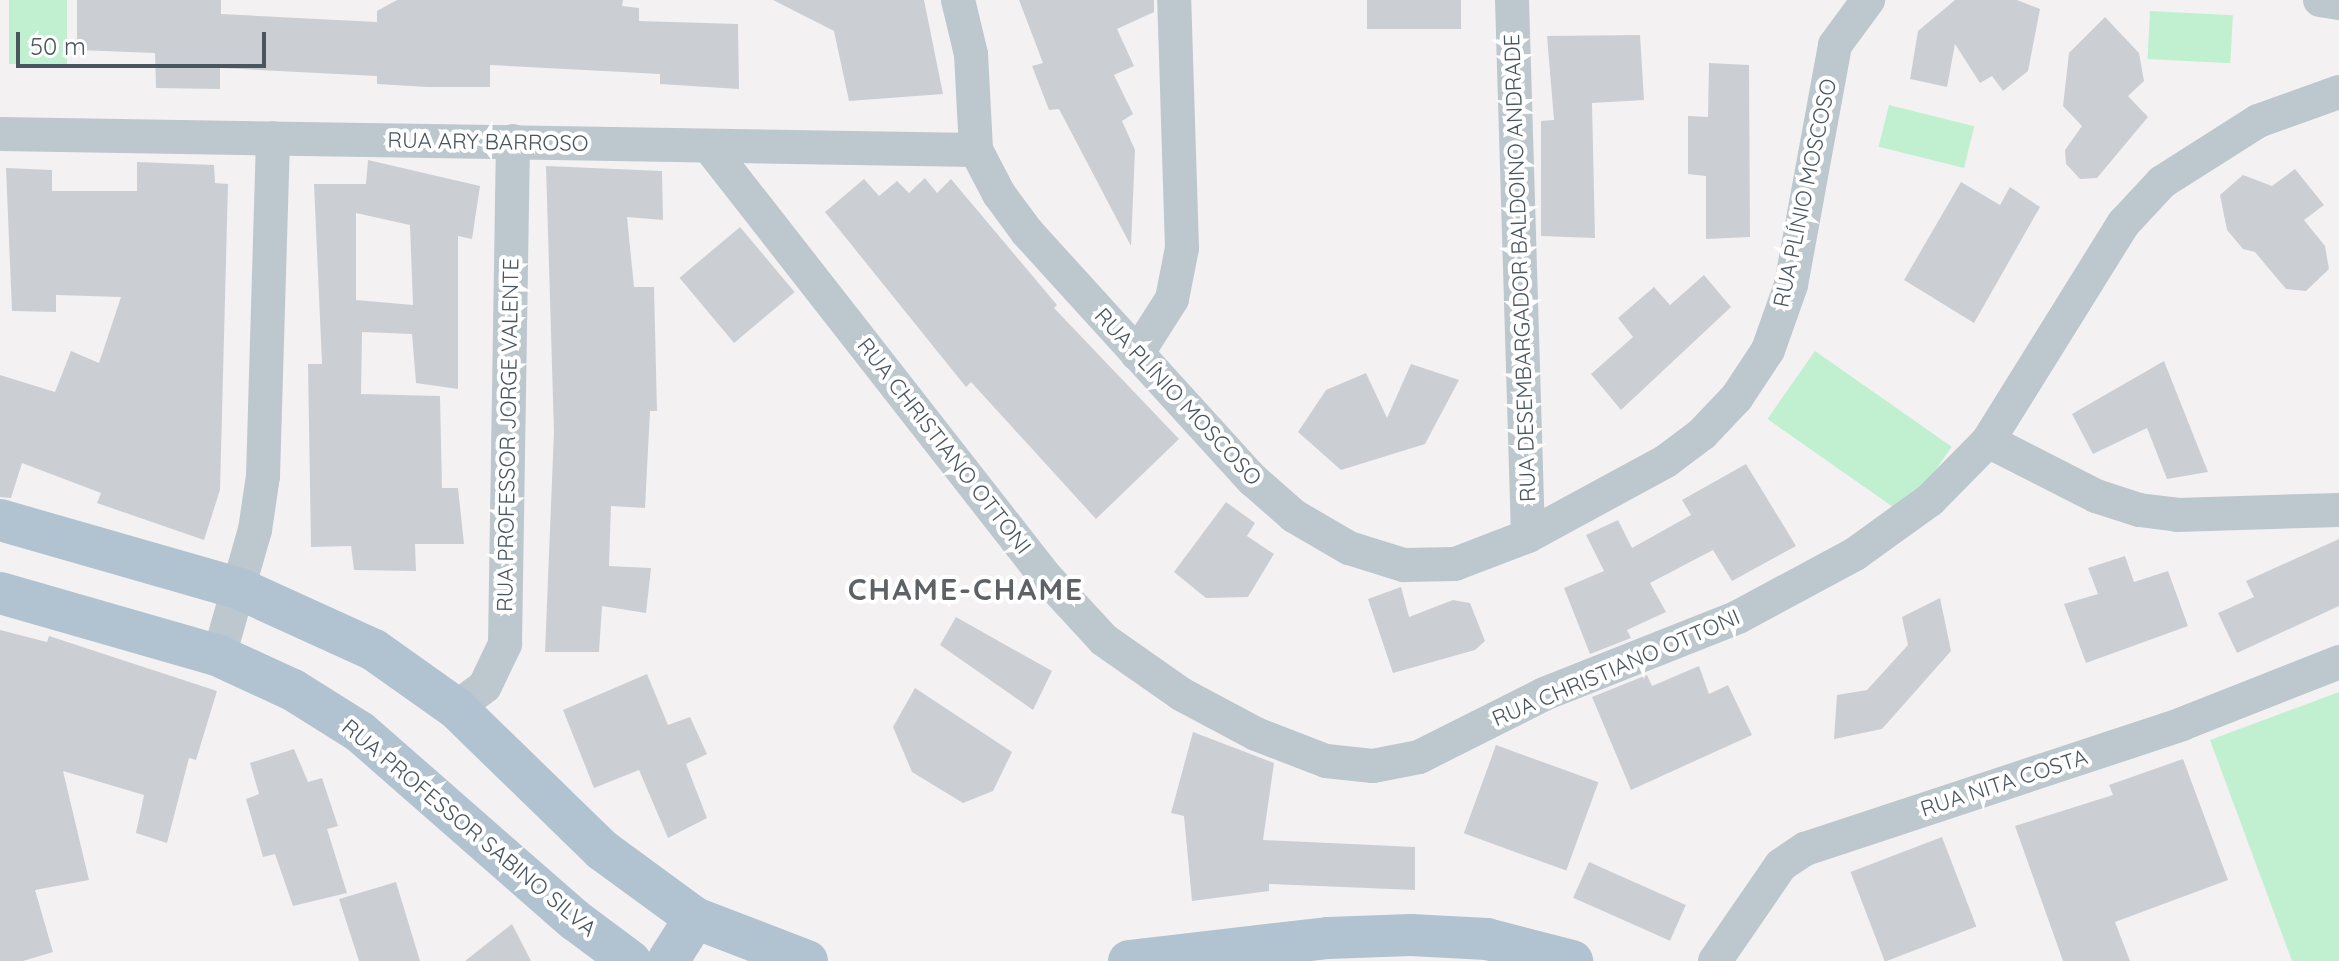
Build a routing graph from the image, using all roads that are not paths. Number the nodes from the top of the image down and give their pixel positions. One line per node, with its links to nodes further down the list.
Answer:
1 (958, 0): 12 (street, RUA PLÍNIO MOSCOSO)
2 (1174, 0): 13 (street)
3 (1512, 0): 17 (street, RUA DESEMBARGADOR BALDOINO ANDRADE)
4 (1868, 0): 17 (street, RUA PLÍNIO MOSCOSO)
5 (2320, 0): 6 (street)
6 (2339, 3)
7 (2339, 92): 14 (street, RUA CHRISTIANO OTTONI)
8 (0, 134): 9 (street, RUA ARY BARROSO)
9 (273, 138): 10 (street, RUA ARY BARROSO); 18 (street)
10 (513, 141): 11 (street, RUA ARY BARROSO); 22 (street, RUA PROFESSOR JORGE VALENTE)
11 (711, 149): 12 (street, RUA ARY BARROSO); 14 (street, RUA CHRISTIANO OTTONI)
12 (976, 150): 13 (street, RUA PLÍNIO MOSCOSO)
13 (1137, 354): 17 (street, RUA PLÍNIO MOSCOSO)
14 (1988, 441): 15 (street)
15 (2339, 510)
16 (0, 520): 18 (main road)
17 (1528, 536)
18 (240, 589): 20 (street); 22 (main road)
19 (0, 593): 20 (main road, RUA PROFESSOR SABINO SILVA)
20 (219, 656): 24 (main road, RUA PROFESSOR SABINO SILVA)
21 (2339, 662): 29 (street, RUA NITA COSTA)
22 (456, 708): 23 (main road)
23 (695, 918): 25 (main road); 26 (main road)
24 (630, 961)
25 (668, 961)
26 (807, 961)
27 (1129, 961): 28 (main road)
28 (1572, 961)
29 (1715, 961)

